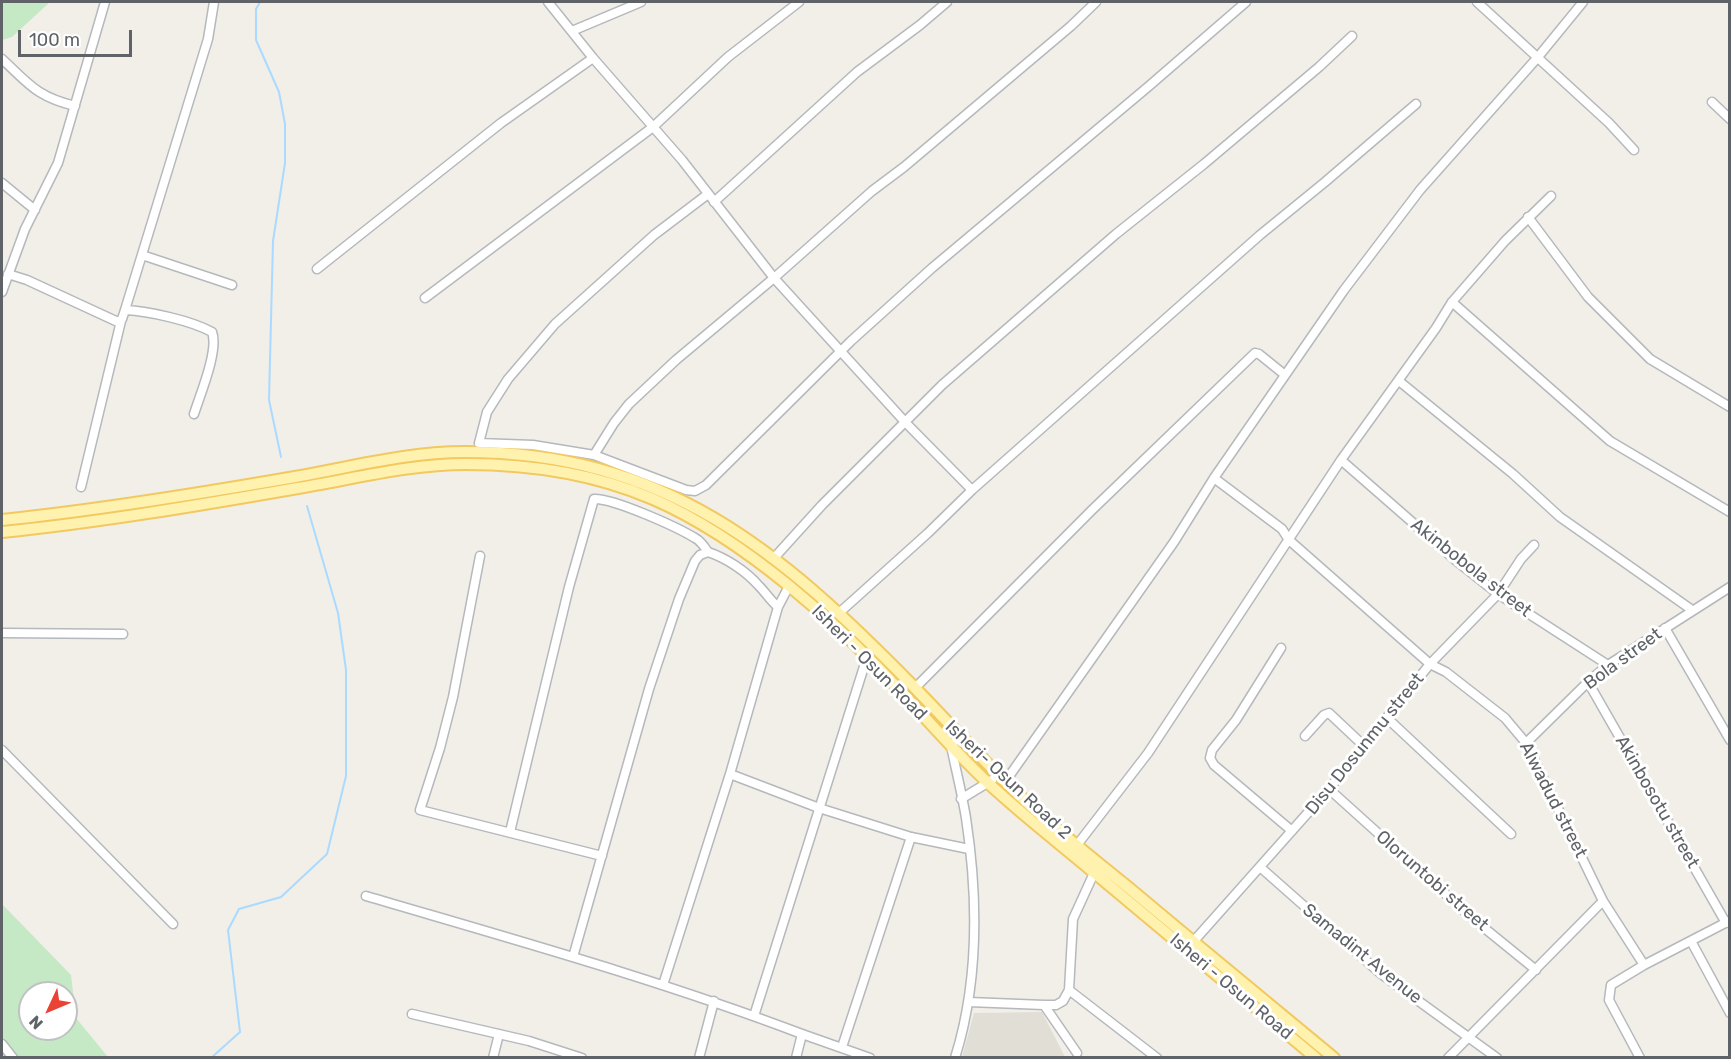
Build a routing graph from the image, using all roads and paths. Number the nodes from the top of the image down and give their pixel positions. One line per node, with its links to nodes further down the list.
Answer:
1 (105, 2): 18 (street)
2 (214, 2): 28 (street)
3 (548, 2): 11 (street)
4 (641, 2): 11 (street)
5 (800, 2): 20 (street)
6 (947, 2): 25 (street)
7 (1096, 2): 31 (street)
8 (1246, 2): 38 (street)
9 (1476, 2): 13 (street)
10 (1582, 2): 13 (street)
11 (572, 31): 14 (street)
12 (1352, 36): 43 (street)
13 (1539, 57): 21 (street); 39 (street)
14 (593, 58): 20 (street); 29 (street)
15 (2, 59): 18 (street)
16 (1712, 102): 19 (street)
17 (1416, 104): 48 (street)
18 (75, 106): 26 (street)
19 (1730, 120)
20 (653, 127): 23 (street); 34 (street)
21 (1634, 150)
22 (2, 183): 26 (street)
23 (708, 194): 25 (street); 44 (street)
24 (1551, 195): 27 (street)
25 (714, 202): 31 (street)
26 (35, 210): 30 (street)
27 (1528, 217): 35 (street); 41 (street)
28 (142, 255): 32 (street); 36 (street)
29 (317, 269)
30 (8, 274): 33 (street); 37 (street)
31 (774, 278): 38 (street); 44 (street)
32 (232, 285)
33 (2, 291)
34 (425, 298)
35 (1452, 302): 40 (street); 49 (street)
36 (125, 310): 37 (street); 42 (street)
37 (121, 321): 47 (street)
38 (840, 351): 43 (street); 44 (street)
39 (1285, 375): 46 (street); 71 (street)
40 (1398, 381): 45 (street); 61 (street)
41 (1730, 406)
42 (194, 414)
43 (906, 423): 48 (street); 56 (street)
44 (594, 455)
45 (1341, 460): 52 (street); 59 (street, Akinbobola street)
46 (1214, 478): 52 (street, Alwadud street); 81 (street)
47 (81, 487)
48 (972, 490): 62 (street)
49 (1730, 513)
50 (2, 520): 56 (main road, Isheri- Osun Road 2)
51 (2, 532): 57 (main road, Isheri - Osun Road)
52 (1289, 540): 68 (street, Alwadud street); 90 (street)
53 (1534, 544): 59 (street, Disu Dosunmu street)
54 (708, 552): 60 (street); 87 (street); 92 (street)
55 (480, 556): 87 (street)
56 (774, 558): 62 (main road, Isheri- Osun Road 2)
57 (789, 586): 60 (street); 67 (main road, Isheri - Osun Road)
58 (1730, 587): 61 (street, Bola street)
59 (1498, 594): 68 (street, Disu Dosunmu street); 69 (street, Akinbobola street)
60 (778, 607): 80 (street)
61 (1692, 610): 63 (street, Bola street)
62 (839, 613): 71 (main road, Isheri- Osun Road 2)
63 (1665, 628): 69 (street, Bola street); 75 (street)
64 (2, 633): 65 (street)
65 (123, 634)
66 (1281, 648): 86 (street)
67 (867, 657): 77 (main road, Isheri - Osun Road); 85 (street)
68 (1430, 664): 72 (street, Disu Dosunmu street); 76 (street, Alwadud street)
69 (1608, 665): 70 (street, Bola street)
70 (1588, 682): 76 (street, Bola street); 97 (street, Akinbosotu street)
71 (915, 688): 73 (main road, Isheri- Osun Road 2)
72 (1387, 717): 78 (street, Disu Dosunmu street); 88 (street)
73 (959, 736): 77 (street); 81 (main road, Isheri- Osun Road 2)
74 (1305, 736): 78 (street)
75 (1730, 740)
76 (1526, 743): 96 (street, Alwadud street)
77 (951, 746): 82 (main road, Isheri - Osun Road); 84 (street)
78 (1364, 746): 83 (street, Disu Dosunmu street)
79 (2, 750): 98 (street)
80 (730, 774): 85 (street); 104 (street)
81 (1002, 778): 82 (street); 90 (main road, Isheri- Osun Road 2)
82 (988, 783): 84 (street); 94 (main road, Isheri - Osun Road)
83 (1329, 789): 86 (street, Disu Dosunmu street); 103 (street, Oloruntobi street)
84 (962, 799): 91 (street)
85 (819, 808): 89 (street); 111 (street)
86 (1292, 831): 93 (street, Disu Dosunmu street)
87 (510, 832): 92 (street)
88 (1511, 834)
89 (911, 837): 91 (street); 116 (street)
90 (1077, 845): 100 (main road, Isheri- Osun Road 2)
91 (969, 849): 107 (street)
92 (602, 856): 101 (street)
93 (1260, 867): 100 (street, Disu Dosunmu street); 114 (street, Samadint Avenue)
94 (1094, 873): 105 (street); 126 (main road, Isheri - Osun Road)
95 (366, 896): 101 (street)
96 (1603, 901): 102 (street, Alwadud street); 103 (street)
97 (1728, 922): 99 (street)
98 (172, 924)
99 (1691, 941): 102 (street); 109 (street)
100 (1193, 942): 127 (main road, Isheri- Osun Road 2)
101 (573, 957): 104 (street)
102 (1644, 965): 130 (street)
103 (1536, 970): 114 (street)
104 (663, 985): 106 (street)
105 (1069, 990): 108 (street); 125 (street)
106 (714, 1001): 111 (street); 121 (street)
107 (969, 1002): 108 (street); 124 (street)
108 (1044, 1005): 117 (street)
109 (1730, 1013)
110 (412, 1014): 112 (street)
111 (754, 1016): 113 (street)
112 (499, 1034): 119 (street); 120 (street)
113 (802, 1034): 116 (street); 122 (street)
114 (1468, 1037): 128 (street); 129 (street, Samadint Avenue)
115 (2, 1044): 118 (street)
116 (842, 1047): 123 (street)
117 (1077, 1053)
118 (13, 1058)
119 (493, 1058)
120 (582, 1058)
121 (699, 1058)
122 (796, 1058)
123 (870, 1058)
124 (954, 1058)
125 (1157, 1058)
126 (1316, 1058)
127 (1334, 1058)
128 (1448, 1058)
129 (1497, 1058)
130 (1640, 1058)

